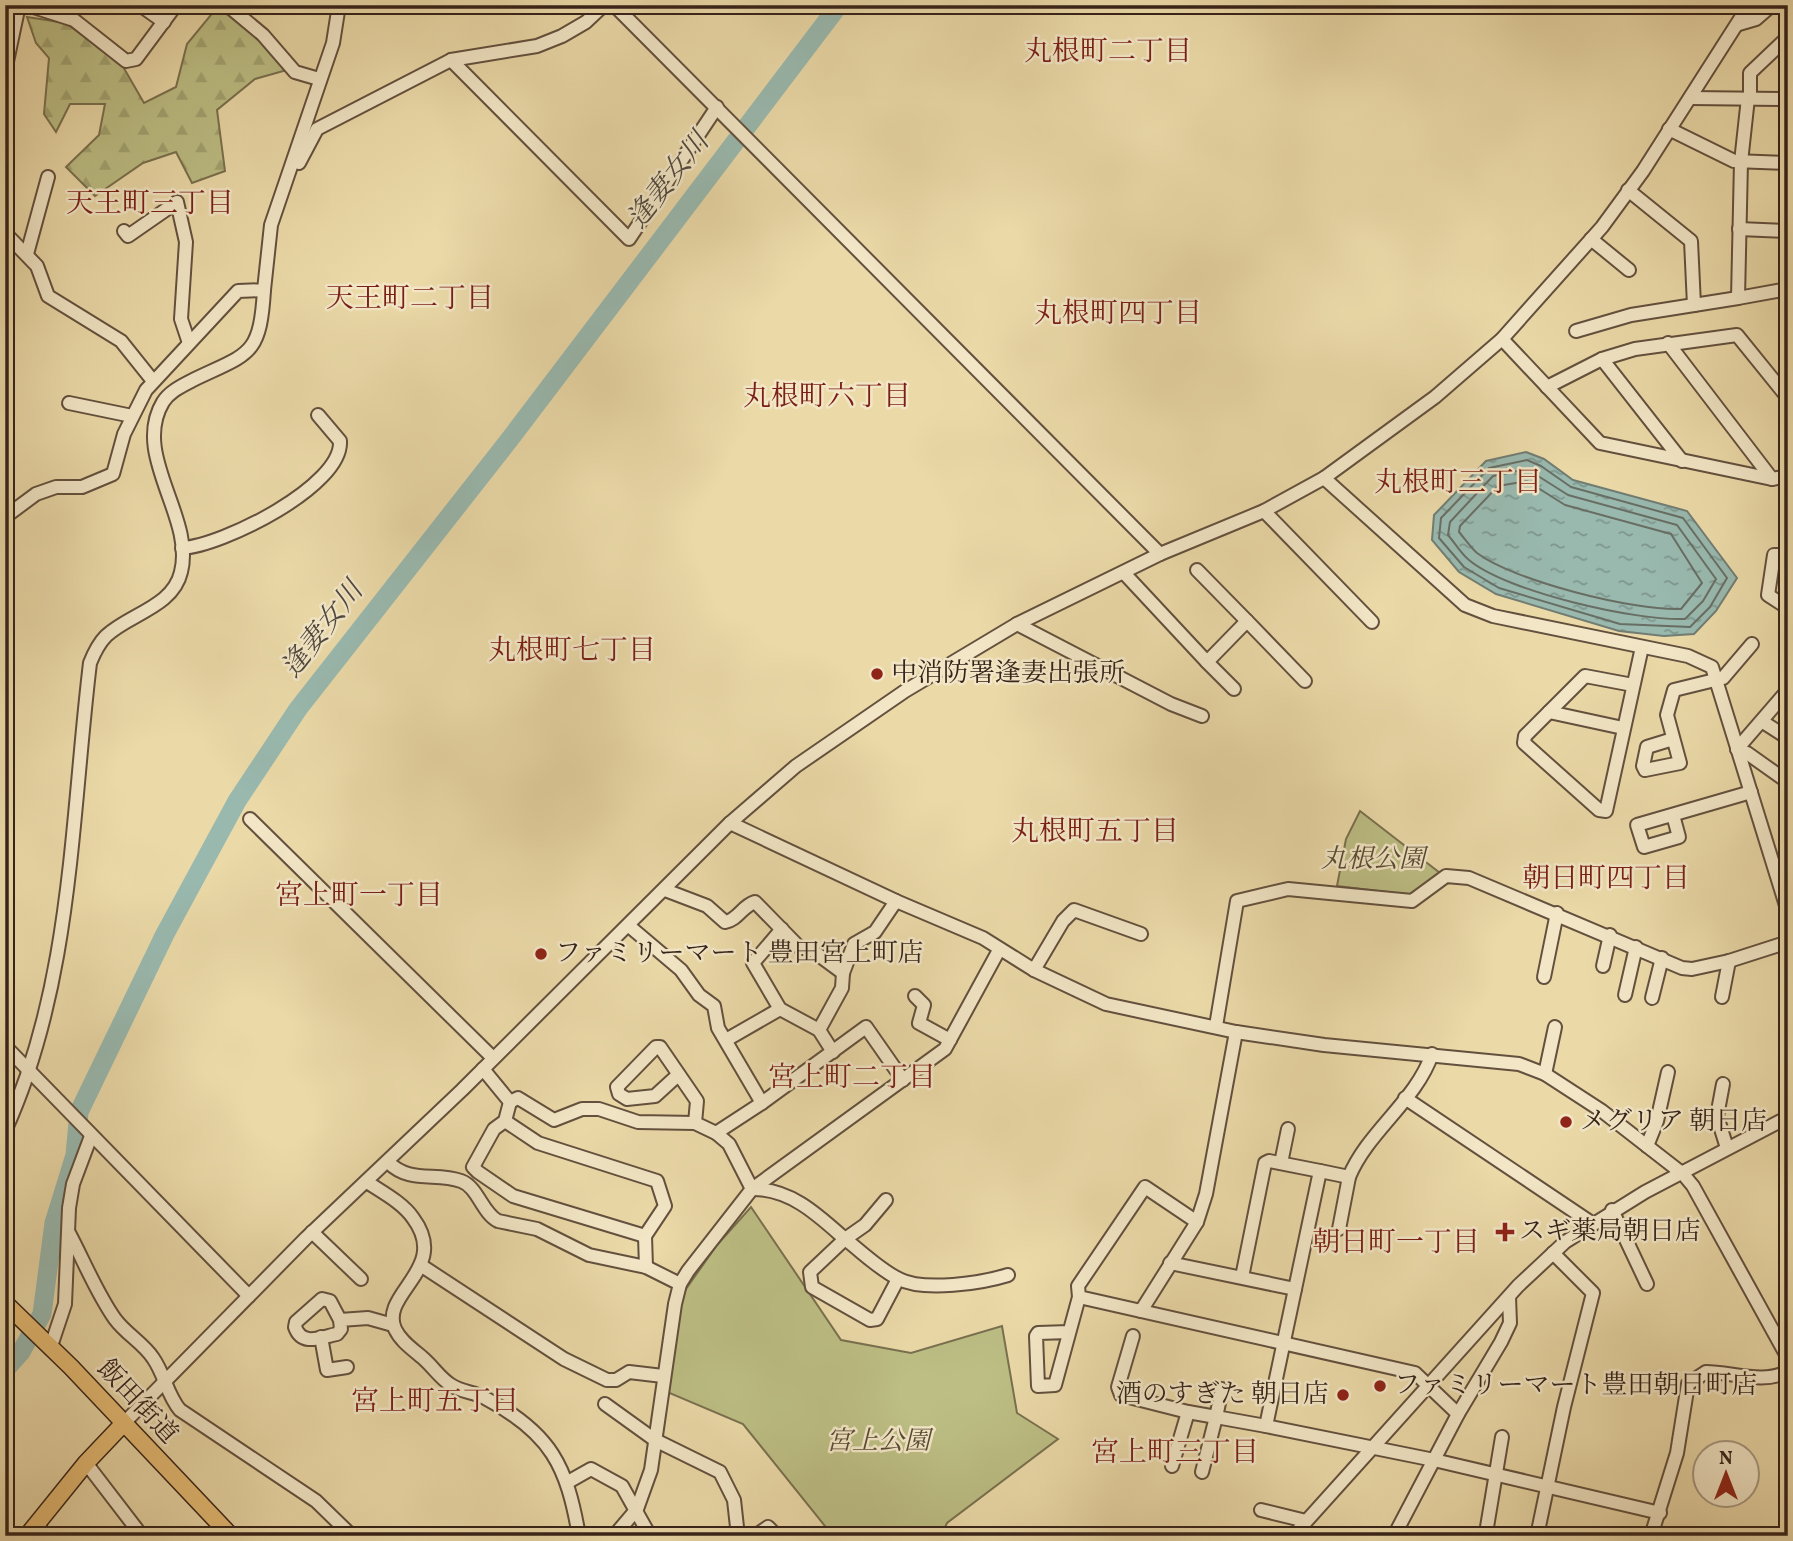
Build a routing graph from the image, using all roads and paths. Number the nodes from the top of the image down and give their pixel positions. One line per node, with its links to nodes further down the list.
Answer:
1 (19, 5): 15 (street)
2 (27, 5): 11 (street)
3 (140, 5): 11 (street)
4 (176, 5): 11 (street)
5 (227, 5): 17 (street)
6 (339, 5): 17 (street)
7 (604, 5): 14 (street)
8 (614, 5): 21 (street)
9 (1749, 5): 12 (street)
10 (1772, 5): 12 (street)
11 (164, 22)
12 (1739, 24): 18 (street)
13 (1788, 37): 19 (street)
14 (451, 60): 21 (street); 25 (street)
15 (5, 71)
16 (1788, 76): 20 (street)
17 (320, 79): 25 (street)
18 (1690, 98): 19 (street); 22 (street)
19 (1749, 98): 20 (street); 23 (street)
20 (1786, 99)
21 (721, 111): 57 (street)
22 (1669, 130): 23 (street); 27 (street)
23 (1741, 162): 24 (street); 28 (street)
24 (1788, 163)
25 (290, 175): 36 (street)
26 (48, 177): 33 (street)
27 (1628, 190): 32 (street); 38 (street)
28 (1739, 229): 29 (street); 37 (street)
29 (1788, 230)
30 (124, 231): 41 (street)
31 (5, 233): 33 (street)
32 (1591, 239): 34 (street); 40 (street)
33 (27, 254): 44 (street)
34 (1629, 270)
35 (1788, 289): 37 (street)
36 (264, 290): 41 (street); 56 (street)
37 (1738, 298): 38 (street)
38 (1694, 305): 39 (street)
39 (1576, 331)
40 (1502, 339): 45 (street); 52 (street)
41 (189, 343): 44 (street)
42 (1668, 343): 43 (street); 46 (street); 53 (street)
43 (1602, 359): 45 (street); 50 (street)
44 (153, 381): 49 (street)
45 (1547, 387): 50 (street)
46 (1788, 398)
47 (69, 403): 49 (street)
48 (318, 415): 56 (street)
49 (132, 416): 55 (street)
50 (1682, 461): 53 (street)
51 (1788, 476): 53 (street)
52 (1324, 478): 54 (street); 66 (street)
53 (1772, 479)
54 (1264, 511): 57 (street); 63 (street)
55 (6, 514)
56 (182, 548): 117 (street)
57 (1160, 554): 60 (street)
58 (1788, 555): 61 (street)
59 (1197, 570): 62 (street)
60 (1124, 573): 64 (street); 67 (street)
61 (1788, 608)
62 (1247, 621): 67 (street); 69 (street)
63 (1372, 622)
64 (1017, 624): 74 (street); 84 (street)
65 (1752, 644): 68 (street)
66 (1642, 647): 68 (street); 70 (street)
67 (1207, 662): 71 (street)
68 (1716, 679): 77 (street); 79 (street)
69 (1306, 681)
70 (1633, 685): 73 (street); 76 (street)
71 (1234, 689)
72 (1788, 690): 75 (street)
73 (1549, 712): 76 (street); 76 (street)
74 (1202, 716)
75 (1763, 722): 78 (street); 79 (street)
76 (1623, 727)
77 (1674, 738)
78 (1788, 738)
79 (1737, 750): 80 (street); 81 (street)
80 (1788, 782)
81 (1751, 792): 82 (street); 87 (street)
82 (1673, 815)
83 (250, 819): 116 (street)
84 (730, 823): 85 (street); 86 (street)
85 (664, 890): 89 (street); 90 (street)
86 (896, 901): 95 (street); 100 (street)
87 (1788, 912)
88 (1557, 913): 92 (street); 101 (street); 107 (street)
89 (629, 926): 111 (street); 116 (street)
90 (782, 929): 100 (street); 106 (street)
91 (1141, 934): 99 (street)
92 (1610, 935): 94 (street); 98 (street)
93 (1788, 942): 97 (street)
94 (1636, 947): 96 (street); 102 (street)
95 (999, 950): 99 (street); 112 (street)
96 (1662, 958): 97 (street); 105 (street)
97 (1729, 961): 104 (street)
98 (1602, 965)
99 (1034, 970): 107 (street)
100 (843, 973): 109 (street)
101 (1544, 976)
102 (1625, 995)
103 (915, 996): 112 (street)
104 (1722, 997)
105 (1651, 998)
106 (780, 1009): 109 (street); 111 (street)
107 (1216, 1026): 110 (street)
108 (1555, 1027): 120 (street)
109 (820, 1030): 114 (street)
110 (1236, 1032): 115 (street); 145 (street)
111 (726, 1040): 126 (street)
112 (950, 1040): 122 (street)
113 (5, 1046): 117 (street)
114 (833, 1052): 122 (street); 126 (street)
115 (1432, 1054): 120 (street); 124 (street)
116 (493, 1058): 118 (street)
117 (27, 1068): 131 (street); 133 (street)
118 (483, 1069): 125 (street); 136 (street)
119 (1668, 1072): 134 (street)
120 (1545, 1074): 134 (street)
121 (678, 1075): 129 (street)
122 (903, 1080): 142 (street)
123 (1723, 1084): 135 (street)
124 (1405, 1098): 140 (street); 146 (street)
125 (510, 1102): 128 (street); 129 (street)
126 (762, 1103): 132 (street)
127 (1788, 1117): 135 (street)
128 (505, 1121): 150 (street); 150 (street)
129 (695, 1124): 132 (street)
130 (1289, 1129): 137 (street)
131 (5, 1130)
132 (716, 1133): 142 (street)
133 (90, 1134): 149 (street); 163 (street)
134 (1647, 1146): 139 (street)
135 (1727, 1148): 139 (street)
136 (388, 1162): 141 (street); 155 (street)
137 (1281, 1163): 138 (street); 157 (street)
138 (1320, 1171): 140 (street); 162 (street)
139 (1683, 1174): 144 (street); 175 (street)
140 (1349, 1177): 147 (street)
141 (368, 1182): 148 (street); 154 (street)
142 (752, 1189): 151 (street); 161 (street)
143 (886, 1200): 151 (street)
144 (1612, 1210): 146 (street); 160 (street)
145 (1198, 1222): 153 (street); 164 (street)
146 (1593, 1224): 152 (street)
147 (1339, 1229)
148 (312, 1232): 158 (street); 163 (street)
149 (69, 1233): 173 (street); 179 (street)
150 (645, 1236): 155 (street)
151 (845, 1240): 159 (street); 159 (street)
152 (1553, 1253): 165 (street); 197 (street)
153 (1170, 1263): 157 (street); 167 (street)
154 (422, 1266): 169 (street); 178 (street)
155 (646, 1267): 161 (street)
156 (1008, 1275): 159 (street)
157 (1241, 1277): 162 (street)
158 (361, 1279)
159 (898, 1279)
160 (1647, 1283)
161 (680, 1284): 178 (street)
162 (1295, 1289): 174 (street)
163 (249, 1296): 179 (street)
164 (1079, 1297): 167 (street); 170 (street)
165 (1509, 1297): 180 (street); 184 (street)
166 (5, 1303): 173 (main road, 飯田街道)
167 (1141, 1311): 174 (street)
168 (340, 1320): 169 (street); 172 (street); 172 (street)
169 (393, 1325): 196 (street)
170 (1069, 1332): 170 (street)
171 (1133, 1336): 183 (street)
172 (321, 1337): 176 (street)
173 (48, 1343): 186 (main road, 飯田街道)
174 (1284, 1344): 180 (street); 187 (street)
175 (1788, 1358)
176 (346, 1367)
177 (1788, 1371): 200 (street)
178 (663, 1376): 189 (street)
179 (167, 1379): 186 (street); 205 (street)
180 (1430, 1387): 184 (street); 190 (street)
181 (1223, 1389): 185 (street)
182 (605, 1404): 189 (street)
183 (1188, 1412): 185 (street); 193 (street)
184 (1458, 1414): 191 (street)
185 (1216, 1417): 187 (street); 194 (street)
186 (122, 1424): 192 (main road); 204 (main road, 飯田街道)
187 (1266, 1426): 190 (street)
188 (1502, 1437): 195 (street)
189 (655, 1440): 198 (street); 209 (street)
190 (1372, 1448): 191 (street); 201 (street)
191 (1434, 1460): 195 (street); 213 (street)
192 (86, 1463): 202 (main road); 203 (street)
193 (1172, 1466)
194 (1202, 1472)
195 (1495, 1476): 197 (street); 214 (street)
196 (568, 1482): 198 (street); 206 (street)
197 (1547, 1486): 200 (street); 215 (street)
198 (637, 1509): 207 (street); 208 (street)
199 (1261, 1510): 201 (street)
200 (1660, 1513): 216 (street)
201 (1306, 1521): 212 (street)
202 (37, 1532)
203 (142, 1536)
204 (231, 1536)
205 (352, 1536)
206 (579, 1536)
207 (614, 1536)
208 (650, 1536)
209 (738, 1536)
210 (755, 1536): 211 (street)
211 (778, 1536)
212 (1293, 1536)
213 (1394, 1536)
214 (1502, 1536)
215 (1537, 1536)
216 (1651, 1536)

